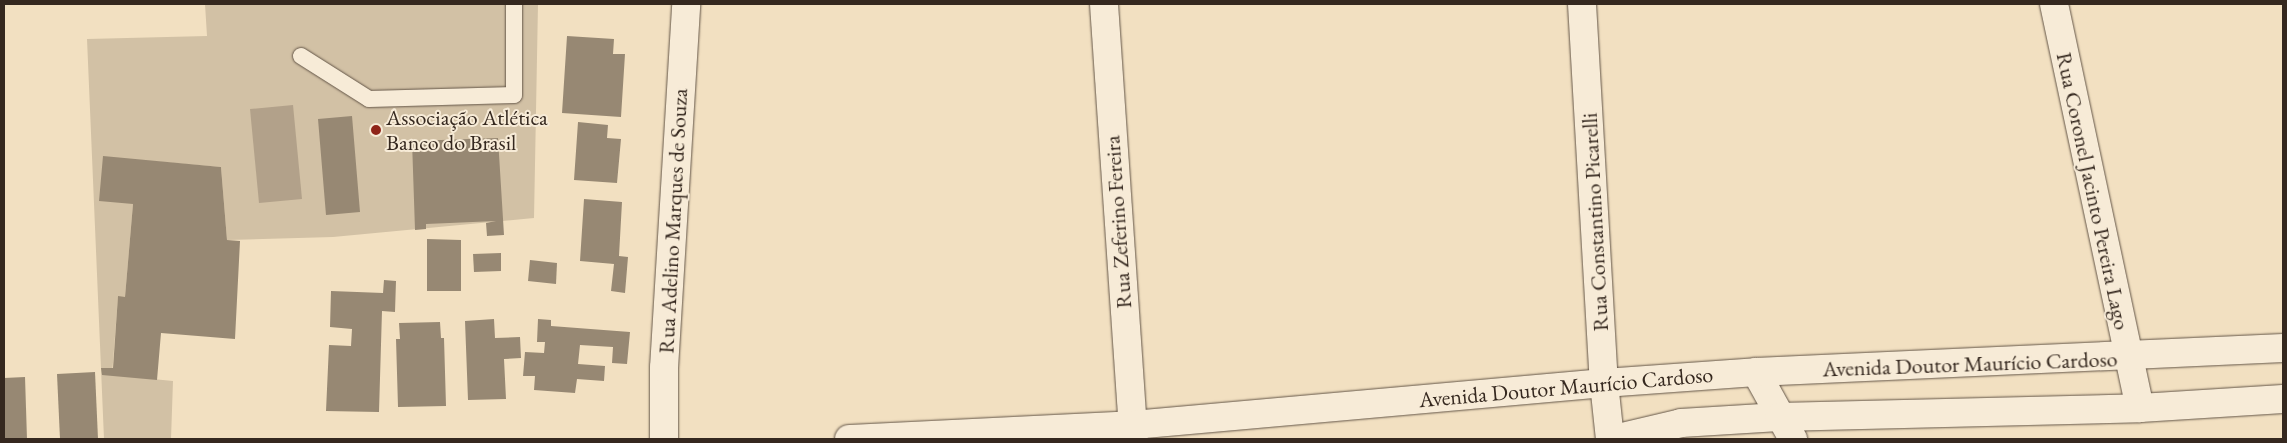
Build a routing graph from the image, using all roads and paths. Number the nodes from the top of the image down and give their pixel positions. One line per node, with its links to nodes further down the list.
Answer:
1 (514, 4): 6 (lane)
2 (686, 4): 15 (street, Rua Adelino Marques de Souza)
3 (1104, 4): 14 (street, Rua Zeferino Fereira)
4 (1582, 4): 10 (street, Rua Constantino Picarelli)
5 (2054, 4): 8 (street, Rua Coronel Jacinto Pereira Lago)
6 (301, 56)
7 (2283, 348): 8 (street, Avenida Doutor Maurício Cardoso)
8 (2129, 357): 9 (street, Avenida Doutor Maurício Cardoso); 12 (street, Rua Coronel Jacinto Pereira Lago)
9 (1756, 372): 10 (street, Avenida Doutor Maurício Cardoso); 13 (street)
10 (1604, 382): 14 (street, Avenida Doutor Maurício Cardoso); 17 (street, Rua Constantino Picarelli)
11 (2283, 399): 12 (street, Avenida Doutor Maurício Cardoso)
12 (2140, 408): 13 (street, Avenida Doutor Maurício Cardoso)
13 (1786, 428): 18 (street, Avenida Doutor Maurício Cardoso)
14 (1134, 432): 16 (street, Avenida Doutor Maurício Cardoso)
15 (664, 439)
16 (849, 439)
17 (1610, 439)
18 (1614, 439)

